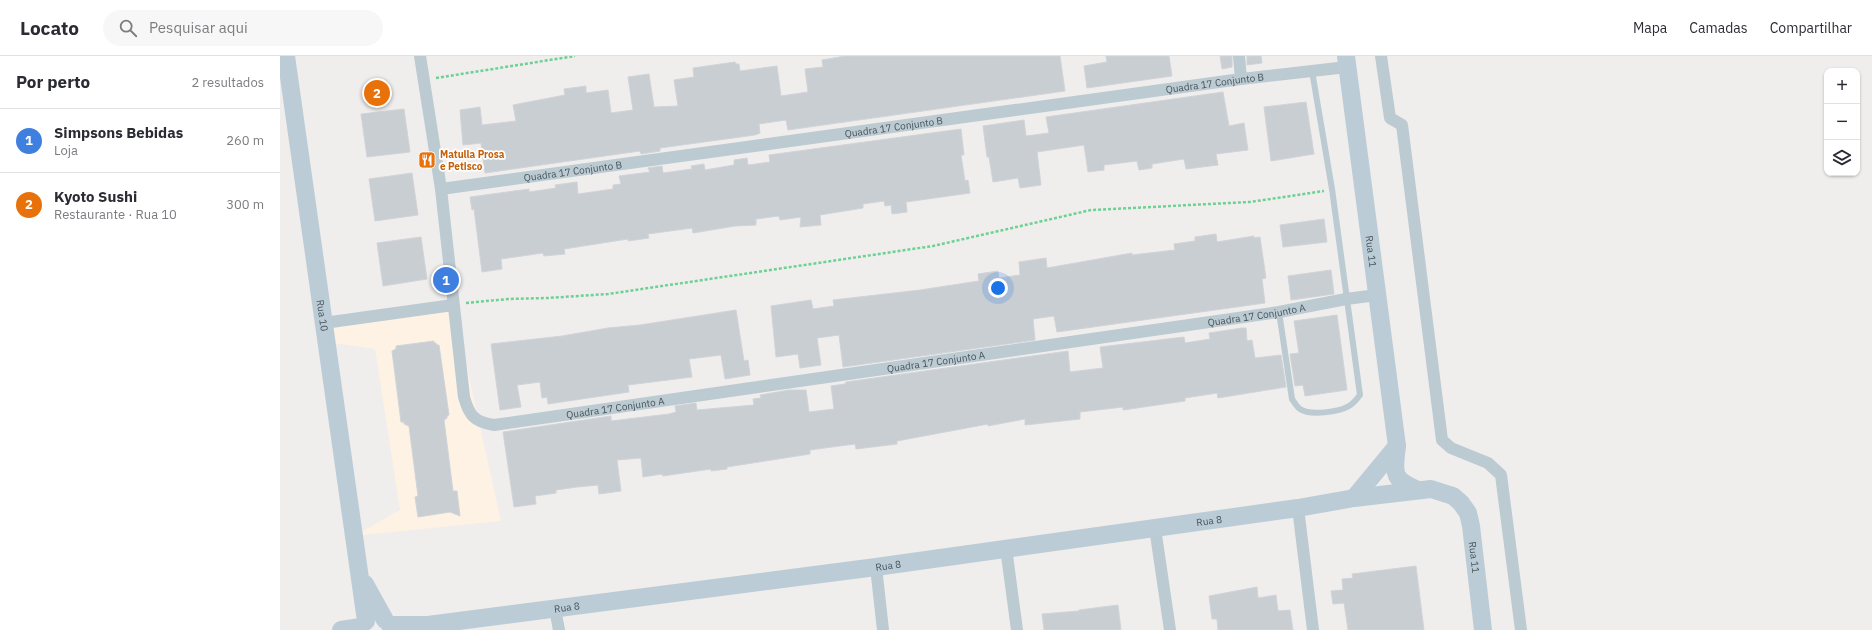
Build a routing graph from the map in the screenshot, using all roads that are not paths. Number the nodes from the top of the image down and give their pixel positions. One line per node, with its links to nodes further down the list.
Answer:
1 (286, 56): 8 (main road, Rua 10)
2 (420, 56): 9 (street)
3 (1239, 56): 7 (street)
4 (1381, 56): 34 (street)
5 (1347, 61): 6 (street, Quadra 17 Conjunto B); 10 (main road, Rua 11)
6 (1312, 71): 7 (street, Quadra 17 Conjunto B); 11 (lane)
7 (1241, 79): 9 (street, Quadra 17 Conjunto B)
8 (286, 92): 14 (main road, Rua 10)
9 (441, 189): 12 (street)
10 (1377, 295): 11 (street, Quadra 17 Conjunto A); 15 (main road, Rua 11)
11 (1346, 299): 13 (street, Quadra 17 Conjunto A); 13 (lane)
12 (453, 305): 13 (street, Quadra 17 Conjunto A); 14 (street)
13 (1279, 312)
14 (324, 323): 22 (main road, Rua 10)
15 (1397, 446): 16 (main road, Rua 11); 17 (main road)
16 (1418, 490): 17 (main road, Rua 11); 33 (main road, Rua 11)
17 (1354, 498): 18 (main road, Rua 8)
18 (1298, 508): 19 (main road, Rua 8); 32 (street)
19 (1155, 528): 20 (main road, Rua 8); 31 (street)
20 (1006, 548): 21 (main road, Rua 8); 30 (street)
21 (876, 567): 23 (main road, Rua 8); 29 (street)
22 (359, 574): 24 (main road, Rua 10); 25 (main road, Rua 10)
23 (556, 609): 26 (main road, Rua 8); 28 (street)
24 (389, 625): 25 (main road, Rua 8); 26 (main road, Rua 8)
25 (362, 626): 27 (main road)
26 (423, 628)
27 (341, 630)
28 (559, 630)
29 (883, 630)
30 (1017, 630)
31 (1170, 630)
32 (1313, 630)
33 (1483, 630)
34 (1521, 630)

